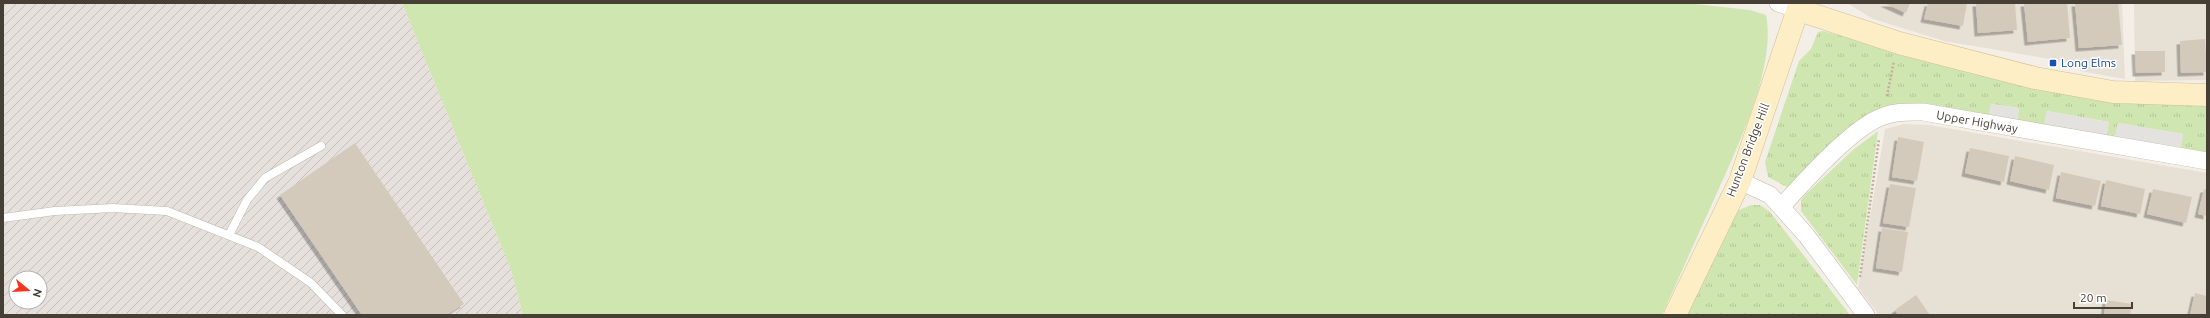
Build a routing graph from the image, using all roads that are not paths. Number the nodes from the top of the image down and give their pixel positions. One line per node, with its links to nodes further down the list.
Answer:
1 (1778, 3): 2 (street)
2 (1800, 6): 3 (street); 6 (street, Hunton Bridge Hill)
3 (2207, 95)
4 (321, 146): 9 (lane)
5 (2207, 161): 7 (street, Upper Highway)
6 (1740, 181): 7 (street); 11 (street, Hunton Bridge Hill)
7 (1781, 207): 12 (street)
8 (3, 218): 9 (lane)
9 (229, 235): 10 (lane)
10 (342, 315)
11 (1675, 315)
12 (1866, 315)

